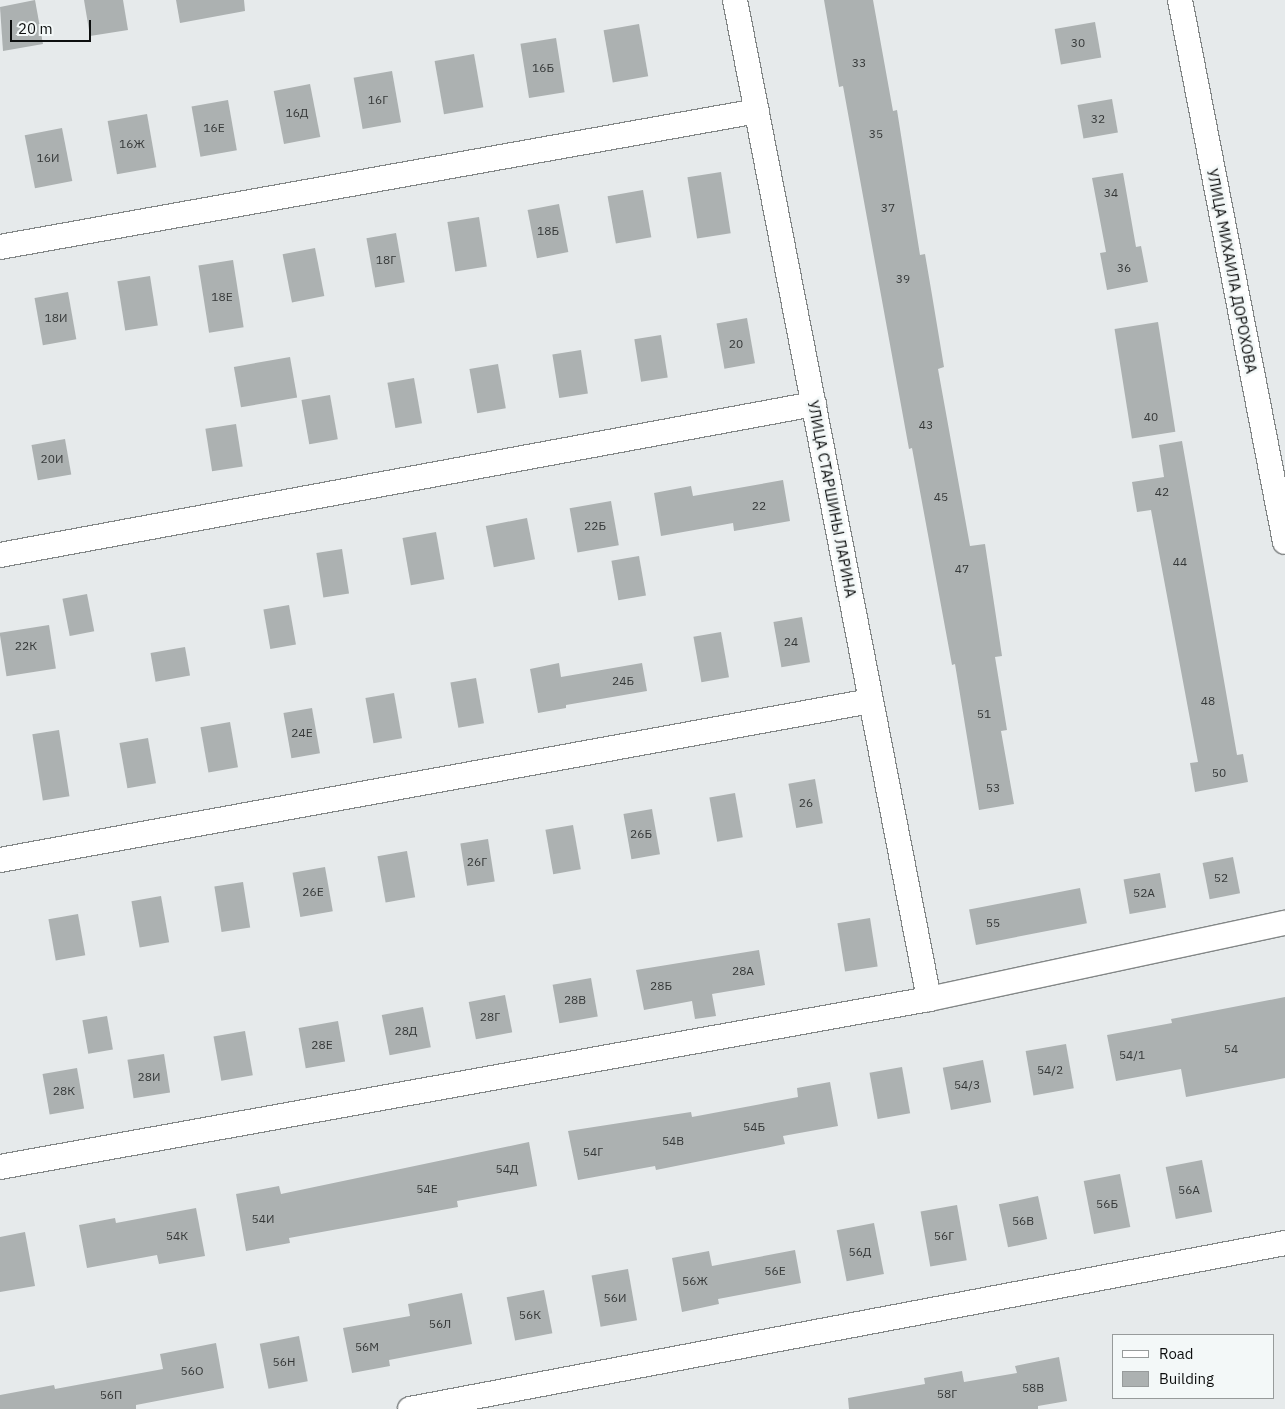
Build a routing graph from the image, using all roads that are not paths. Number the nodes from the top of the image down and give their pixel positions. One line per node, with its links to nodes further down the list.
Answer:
1 (735, 0): 3 (street, УЛИЦА СТАРШИНЫ ЛАРИНА)
2 (1180, 0): 6 (street, УЛИЦА МИХАИЛА ДОРОХОВА)
3 (757, 111): 4 (street); 5 (street, УЛИЦА СТАРШИНЫ ЛАРИНА)
4 (0, 247)
5 (814, 404): 7 (street); 8 (street, УЛИЦА СТАРШИНЫ ЛАРИНА)
6 (1285, 542)
7 (0, 555)
8 (872, 701): 9 (street); 11 (street, УЛИЦА СТАРШИНЫ ЛАРИНА)
9 (0, 860)
10 (1285, 923): 11 (street)
11 (929, 999): 12 (street)
12 (0, 1167)
13 (1285, 1243): 14 (street)
14 (410, 1409)

